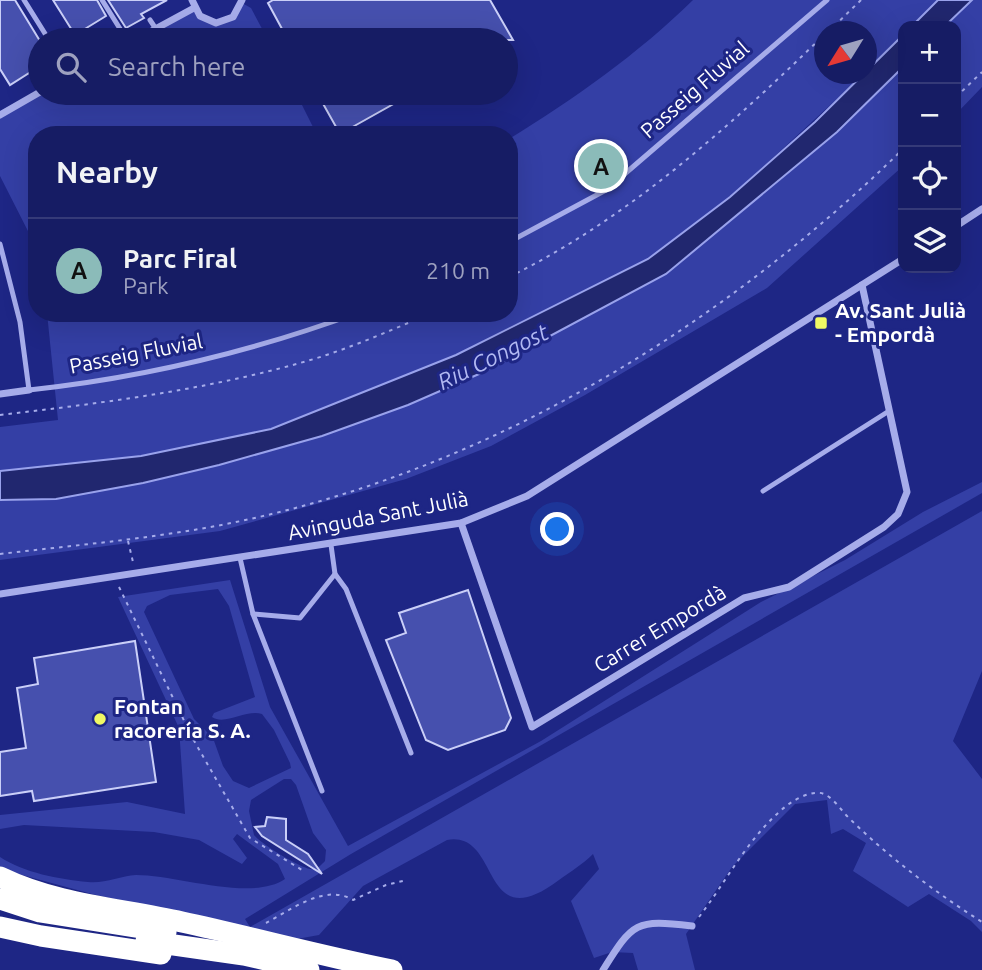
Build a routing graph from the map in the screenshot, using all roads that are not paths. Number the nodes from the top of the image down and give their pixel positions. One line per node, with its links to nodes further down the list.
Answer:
1 (24, 0): 7 (lane)
2 (102, 0): 8 (lane)
3 (242, 0): 5 (street)
4 (827, 0): 15 (lane, Passeig Fluvial)
5 (193, 4): 10 (street)
6 (150, 20): 9 (lane)
7 (42, 28)
8 (120, 28)
9 (155, 28)
10 (157, 28)
11 (28, 99): 12 (street)
12 (0, 115)
13 (982, 209): 14 (street)
14 (961, 223)
15 (518, 237)
16 (0, 244): 20 (lane)
17 (898, 261): 18 (street, Avinguda Sant Julià)
18 (862, 285): 22 (street, Carrer Empordà); 24 (street, Avinguda Sant Julià)
19 (333, 322): 20 (lane, Passeig Fluvial)
20 (29, 390): 21 (street, Passeig Fluvial)
21 (0, 394)
22 (889, 411): 23 (lane); 24 (street, Carrer Empordà)
23 (763, 491)
24 (461, 523): 25 (street, Avinguda Sant Julià)
25 (331, 545): 26 (street, Avinguda Sant Julià); 27 (lane)
26 (240, 558): 28 (street, Avinguda Sant Julià); 29 (lane)
27 (335, 574): 29 (lane); 30 (lane)
28 (0, 594)
29 (253, 614): 31 (lane)
30 (411, 753)
31 (322, 791)
32 (0, 877): 39 (highway)
33 (0, 899): 37 (highway)
34 (0, 912): 37 (highway)
35 (692, 926): 42 (street)
36 (0, 927): 38 (highway)
37 (109, 929): 38 (highway); 39 (highway)
38 (257, 960): 40 (highway)
39 (358, 963): 41 (highway)
40 (309, 970)
41 (392, 970)
42 (603, 970)

